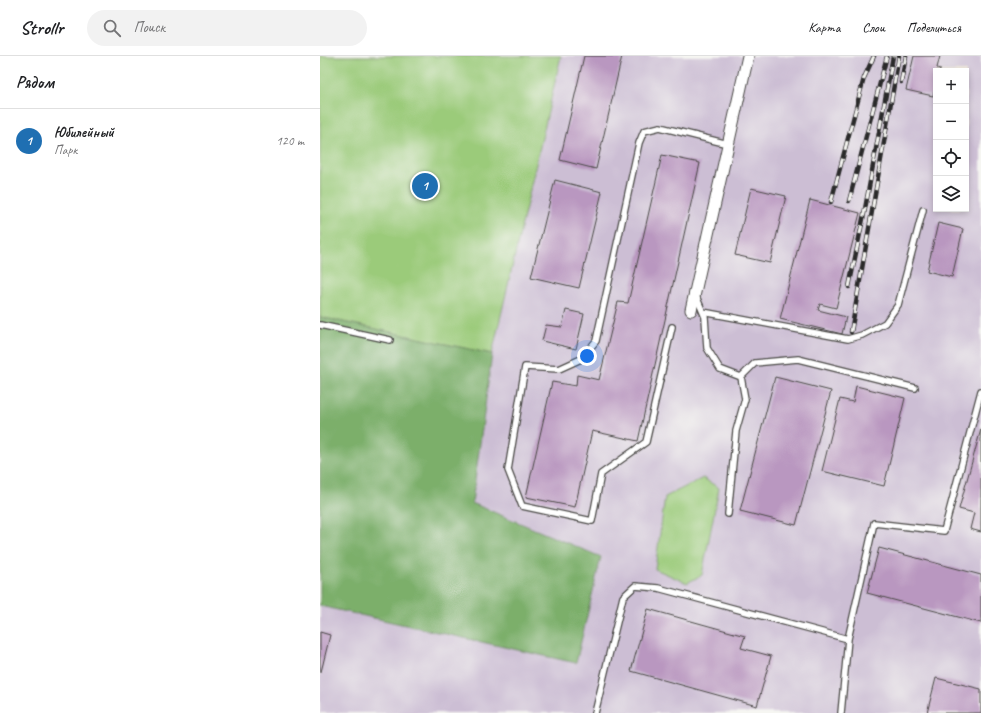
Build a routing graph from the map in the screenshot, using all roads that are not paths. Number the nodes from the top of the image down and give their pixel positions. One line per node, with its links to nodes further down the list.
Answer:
1 (748, 56): 2 (street)
2 (728, 144): 4 (street); 8 (lane)
3 (924, 210): 6 (lane)
4 (695, 292): 5 (street); 6 (lane)
5 (691, 310)
6 (703, 312): 10 (lane)
7 (320, 325): 9 (lane)
8 (672, 327)
9 (390, 340)
10 (741, 377): 11 (lane); 13 (lane)
11 (915, 388)
12 (981, 391): 14 (lane)
13 (728, 514)
14 (848, 639): 15 (lane); 16 (lane)
15 (595, 713)
16 (841, 713)

